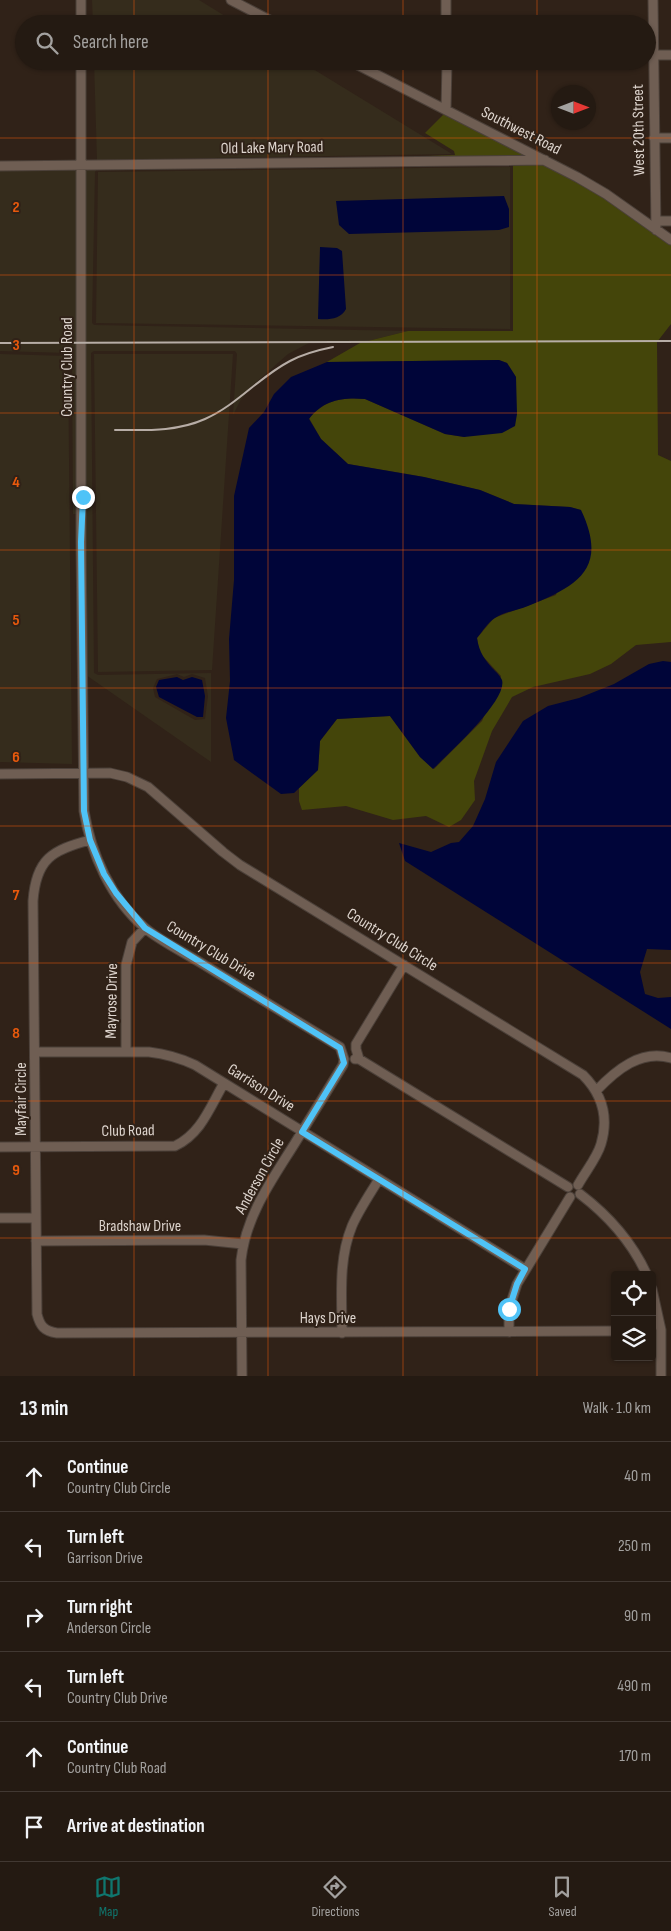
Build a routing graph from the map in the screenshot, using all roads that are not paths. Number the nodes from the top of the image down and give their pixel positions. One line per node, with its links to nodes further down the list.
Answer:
1 (81, 0): 5 (street)
2 (446, 0): 7 (street)
3 (653, 0): 8 (street, West 20th Street)
4 (235, 1): 6 (street)
5 (81, 15)
6 (261, 15)
7 (446, 15)
8 (652, 15)
9 (671, 54): 10 (street)
10 (656, 55)
11 (81, 70): 20 (street, Country Club Road)
12 (368, 70): 15 (street, Southwest Road)
13 (447, 70): 15 (street)
14 (651, 70): 16 (street, West 20th Street)
15 (446, 110): 18 (street, Southwest Road)
16 (654, 138): 17 (street); 22 (street, West 20th Street)
17 (671, 138)
18 (545, 160): 20 (street, Old Lake Mary Road); 22 (street, Southwest Road)
19 (0, 166): 20 (street, Old Lake Mary Road)
20 (80, 166): 24 (street, Country Club Road)
21 (671, 221): 22 (street)
22 (656, 225): 23 (street, Southwest Road)
23 (671, 240)
24 (82, 674): 26 (street, Country Club Drive)
25 (0, 774): 26 (street, Country Club Circle)
26 (83, 774): 27 (street, Country Club Drive); 29 (street, Country Club Circle)
27 (90, 840): 28 (street, Country Club Drive); 31 (street, Mayfair Circle)
28 (145, 928): 30 (street, Mayrose Drive); 32 (street, Country Club Drive)
29 (404, 965): 32 (street, Anderson Circle); 35 (street, Country Club Circle)
30 (126, 1051): 31 (street, Garrison Drive); 34 (street, Garrison Drive)
31 (36, 1052): 38 (street, Mayfair Circle)
32 (350, 1053): 36 (street, Anderson Circle); 41 (street, Country Club Drive)
33 (671, 1058): 35 (street)
34 (224, 1083): 36 (street, Garrison Drive); 38 (street, Club Road)
35 (596, 1091): 40 (street, Country Club Circle)
36 (302, 1132): 39 (street, Garrison Drive); 47 (street, Anderson Circle)
37 (0, 1147): 38 (street, Club Road)
38 (36, 1147): 45 (street, Mayfair Circle)
39 (379, 1179): 48 (street, Garrison Drive); 56 (street)
40 (578, 1185): 41 (street); 42 (street)
41 (568, 1187): 43 (street)
42 (580, 1194): 43 (street); 49 (street)
43 (570, 1197): 48 (street)
44 (0, 1218): 45 (street)
45 (36, 1218): 46 (street, Mayfair Circle)
46 (36, 1241): 47 (street, Bradshaw Drive); 51 (street, Mayfair Circle)
47 (243, 1244): 55 (street, Anderson Circle)
48 (525, 1269): 54 (street)
49 (645, 1271)
50 (656, 1303): 52 (street)
51 (43, 1328): 55 (street, Hays Drive)
52 (656, 1330): 58 (street)
53 (611, 1331): 54 (street, Hays Drive)
54 (509, 1332): 56 (street, Hays Drive)
55 (241, 1333): 56 (street, Hays Drive); 57 (street, Anderson Circle)
56 (342, 1333)
57 (242, 1376)
58 (661, 1376)

